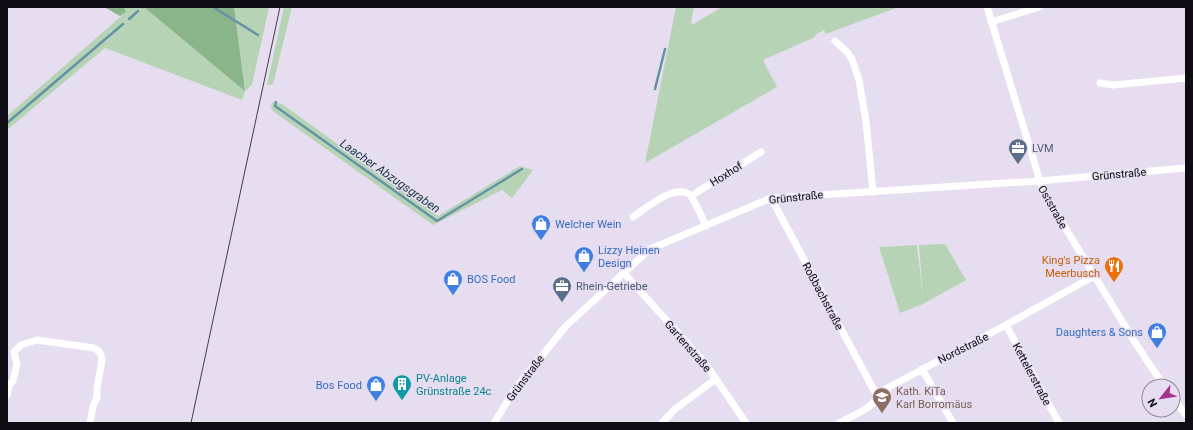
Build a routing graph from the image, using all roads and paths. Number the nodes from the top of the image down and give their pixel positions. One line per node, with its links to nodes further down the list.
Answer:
1 (987, 7): 3 (street, Oststraße)
2 (1039, 7): 3 (street)
3 (991, 22): 9 (street, Oststraße)
4 (835, 41): 10 (street)
5 (1186, 78): 6 (street)
6 (1100, 83)
7 (761, 152): 11 (street, Hoxhof)
8 (1186, 168): 9 (street, Grünstraße)
9 (1039, 181): 10 (street, Grünstraße); 16 (street, Oststraße)
10 (872, 192): 12 (street, Grünstraße)
11 (691, 196): 13 (street); 14 (street)
12 (771, 198): 14 (street, Grünstraße); 21 (street, Roßbachstraße)
13 (633, 217)
14 (706, 226): 15 (street, Grünstraße)
15 (624, 273): 20 (street, Gartenstraße); 24 (street, Grünstraße)
16 (1094, 276): 17 (street, Nordstraße); 19 (street, Oststraße)
17 (1006, 325): 18 (street, Nordstraße); 29 (street, Kettelerstraße)
18 (922, 369): 21 (street, Nordstraße); 28 (street)
19 (1159, 378)
20 (716, 379): 25 (street); 26 (street, Gartenstraße)
21 (876, 394): 27 (street, Nordstraße)
22 (7, 395): 23 (street)
23 (90, 423)
24 (494, 423)
25 (662, 423)
26 (746, 423)
27 (839, 423)
28 (953, 423)
29 (1059, 423)

